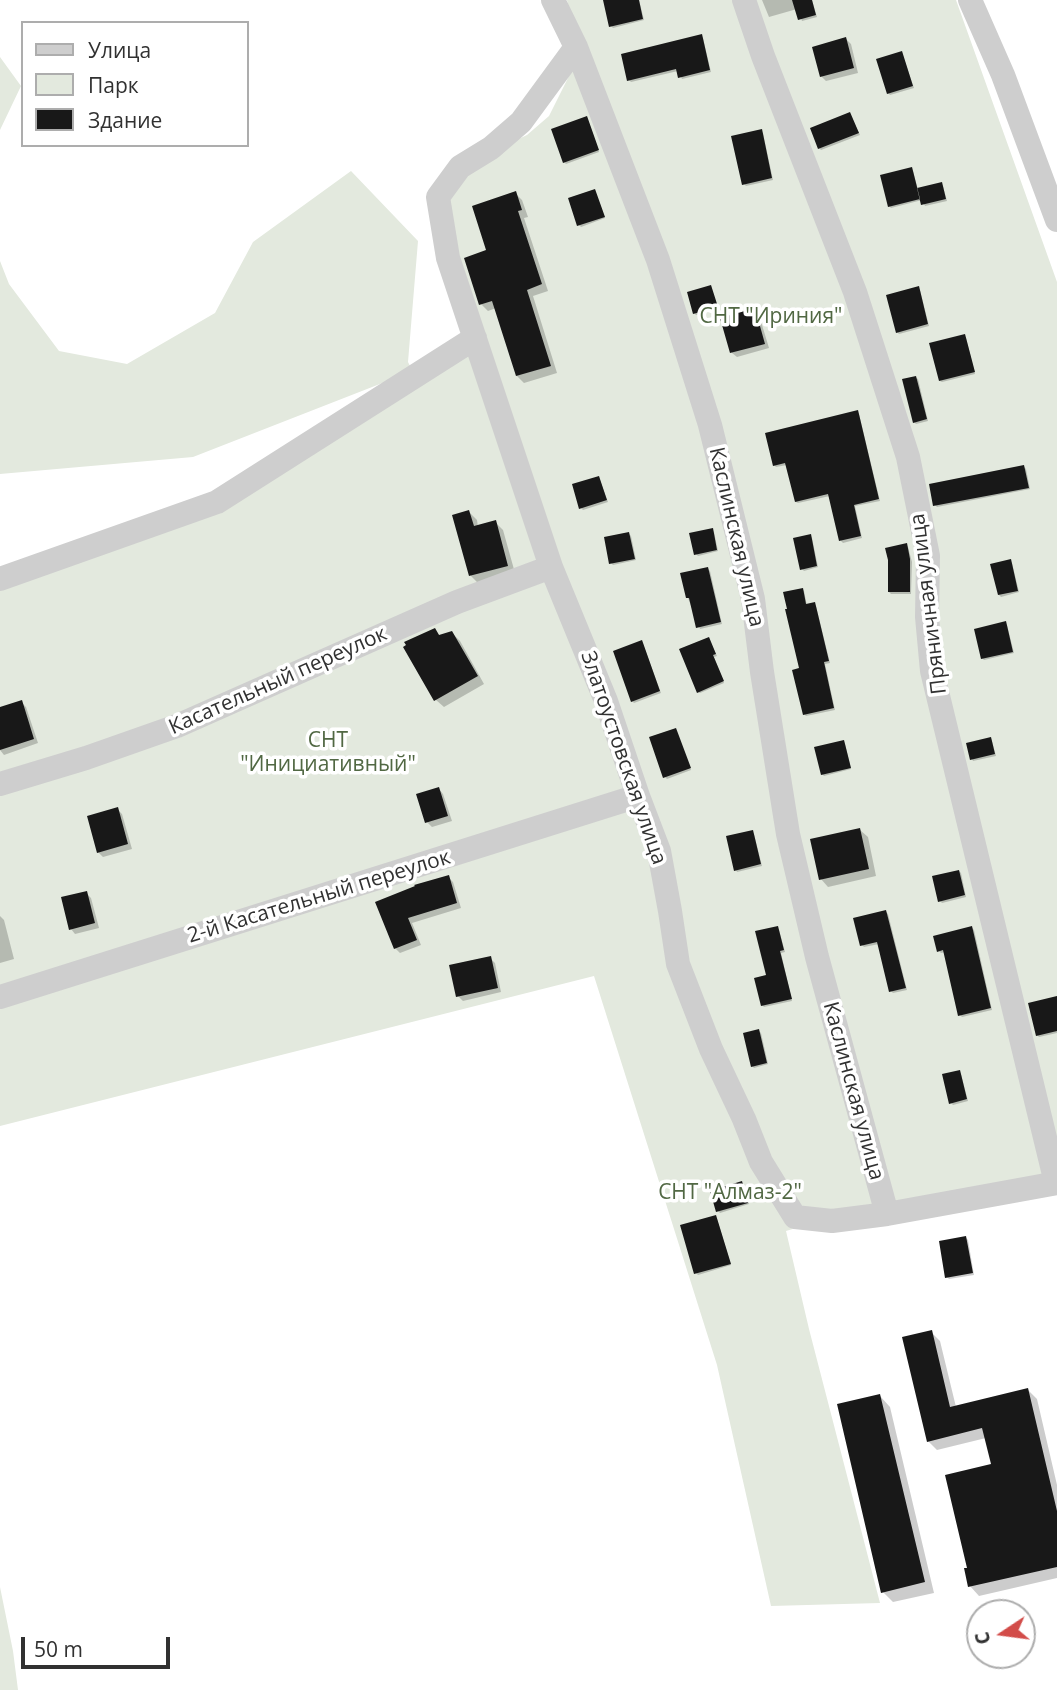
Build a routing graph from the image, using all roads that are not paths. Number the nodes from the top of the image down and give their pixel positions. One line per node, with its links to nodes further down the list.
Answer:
1 (553, 0): 4 (street, Каслинская улица)
2 (744, 0): 12 (street, Пряничная улица)
3 (970, 0): 5 (street)
4 (576, 47): 6 (street, Златоустовская улица); 13 (street, Каслинская улица)
5 (1057, 220)
6 (475, 338): 7 (street, Златоустовская улица); 8 (street)
7 (551, 567): 9 (street, Касательный переулок); 10 (street, Златоустовская улица)
8 (0, 579)
9 (0, 784)
10 (638, 796): 11 (street, 2-й Касательный переулок); 13 (street, Златоустовская улица)
11 (0, 997)
12 (1057, 1183): 13 (street, Златоустовская улица)
13 (887, 1214)

